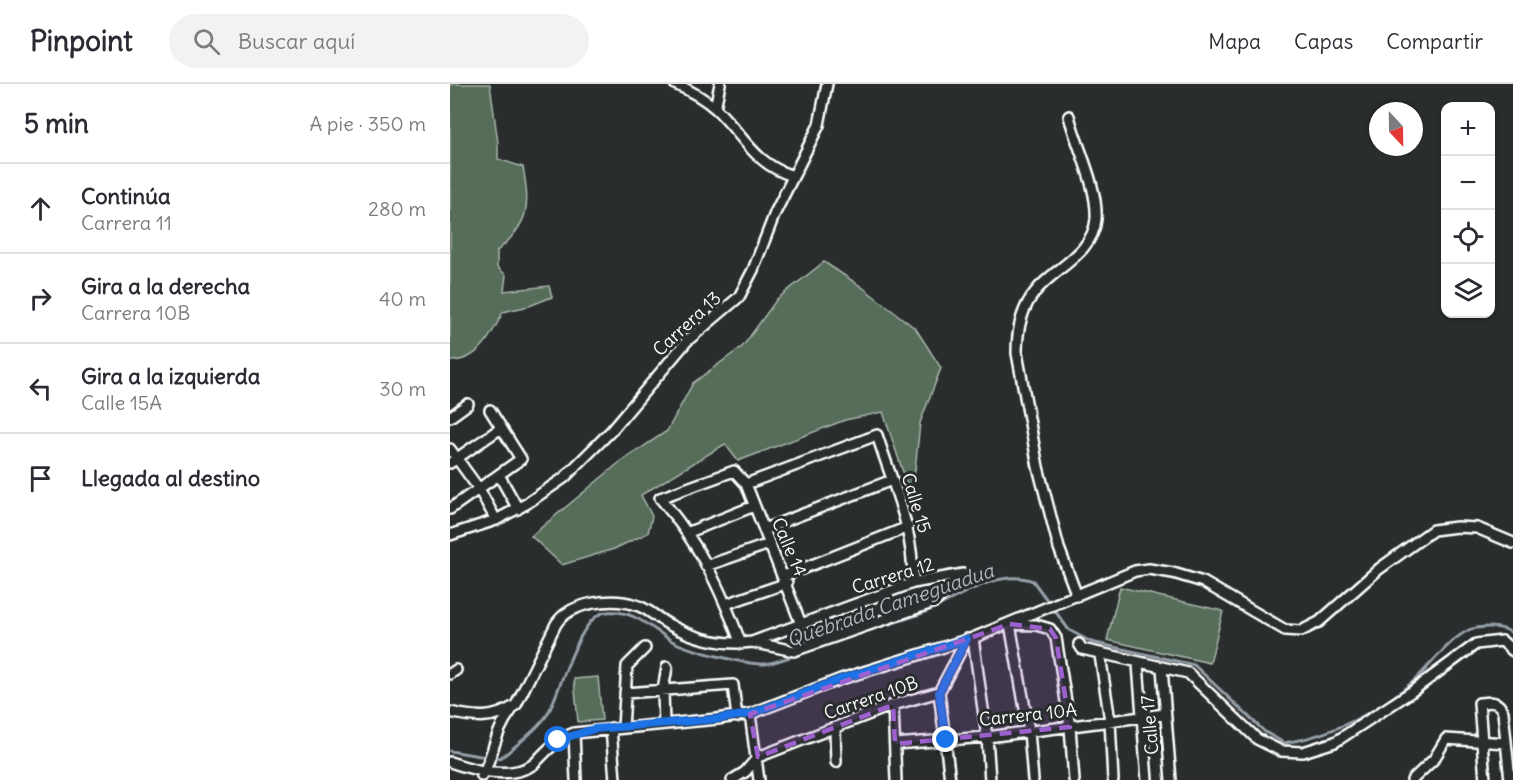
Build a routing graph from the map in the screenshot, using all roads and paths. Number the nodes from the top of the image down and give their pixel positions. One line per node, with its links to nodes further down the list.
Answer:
1 (675, 84): 4 (street)
2 (720, 84): 4 (street)
3 (827, 84): 6 (street, Carrera 13)
4 (715, 108): 6 (street)
5 (1070, 116): 31 (street)
6 (794, 176): 19 (street, Carrera 13)
7 (468, 404): 9 (street)
8 (490, 410): 10 (street)
9 (450, 417)
10 (501, 428): 12 (street); 13 (street)
11 (450, 449): 12 (street)
12 (453, 461): 16 (street)
13 (499, 475): 16 (street); 19 (street)
14 (892, 480): 15 (street, Calle 15); 21 (street, Calle 15); 22 (street)
15 (746, 484): 17 (street, Calle 14); 23 (street)
16 (480, 489): 18 (street); 20 (street)
17 (754, 506): 22 (street, Calle 14); 23 (street)
18 (450, 509)
19 (518, 509): 20 (street, Carrera 13)
20 (496, 520): 24 (street, Carrera 13)
21 (909, 527): 28 (street); 30 (street, Calle 15)
22 (764, 529): 25 (street, Calle 14)
23 (688, 532): 27 (street)
24 (450, 535)
25 (769, 543): 27 (street); 28 (street, Calle 14)
26 (1513, 543): 31 (street)
27 (706, 566): 33 (street)
28 (785, 579): 33 (street); 34 (street, Calle 14)
29 (934, 579): 30 (street, Carrera 12); 32 (street); 32 (street, Carrera 12)
30 (913, 583): 34 (street, Carrera 12)
31 (1077, 596): 35 (street)
32 (941, 597): 42 (street, Carrera 12)
33 (726, 604): 39 (street)
34 (801, 624): 36 (street, Carrera 12)
35 (1010, 624): 37 (street); 61 (street); 64 (street)
36 (786, 629): 38 (street, Carrera 12); 42 (street)
37 (970, 638): 49 (street, Carrera 10B); 54 (street); 66 (street)
38 (752, 642): 39 (street, Carrera 12); 42 (street, Carrera 12)
39 (741, 644): 51 (street, Carrera 12)
40 (1079, 644): 44 (street)
41 (645, 648): 50 (street)
42 (788, 650)
43 (1513, 651): 47 (street)
44 (1100, 655): 45 (street); 58 (street)
45 (1138, 664): 47 (street); 57 (street)
46 (667, 667): 48 (street)
47 (1162, 668): 55 (street, Calle 17)
48 (663, 690): 50 (street); 56 (street); 59 (street)
49 (939, 692): 52 (street, Carrera 10B); 67 (street)
50 (625, 693): 60 (street)
51 (516, 705): 53 (street); 74 (street, Carrera 12)
52 (893, 705): 63 (street, Carrera 10B); 70 (street)
53 (450, 712)
54 (750, 714): 56 (street); 71 (street)
55 (1165, 714): 57 (street, Carrera 10A); 87 (street, Calle 17)
56 (737, 717): 59 (street)
57 (1144, 717): 58 (street, Carrera 10A); 86 (street)
58 (1110, 721): 61 (street, Carrera 10A); 85 (street)
59 (663, 724): 60 (street)
60 (623, 727): 62 (street)
61 (1070, 727): 64 (street, Carrera 10A); 84 (street)
62 (611, 728): 65 (street); 77 (street)
63 (835, 728): 71 (street, Carrera 10B); 73 (street)
64 (1029, 732): 66 (street, Carrera 10A); 83 (street)
65 (574, 733): 75 (street); 76 (street)
66 (987, 737): 67 (street, Carrera 10A); 82 (street)
67 (946, 740): 70 (street, Carrera 10A); 81 (street)
68 (1483, 741): 69 (street); 69 (street); 88 (street); 90 (street)
69 (1506, 742): 91 (street)
70 (895, 744): 80 (street)
71 (758, 757): 78 (street); 79 (street)
72 (450, 762): 74 (street)
73 (836, 762)
74 (484, 774): 75 (street)
75 (527, 775)
76 (576, 780)
77 (615, 780)
78 (732, 780)
79 (759, 780)
80 (896, 780)
81 (950, 780)
82 (990, 780)
83 (1033, 780)
84 (1074, 780)
85 (1113, 780)
86 (1147, 780)
87 (1171, 780)
88 (1412, 780): 89 (street)
89 (1425, 780)
90 (1485, 780)
91 (1510, 780)

